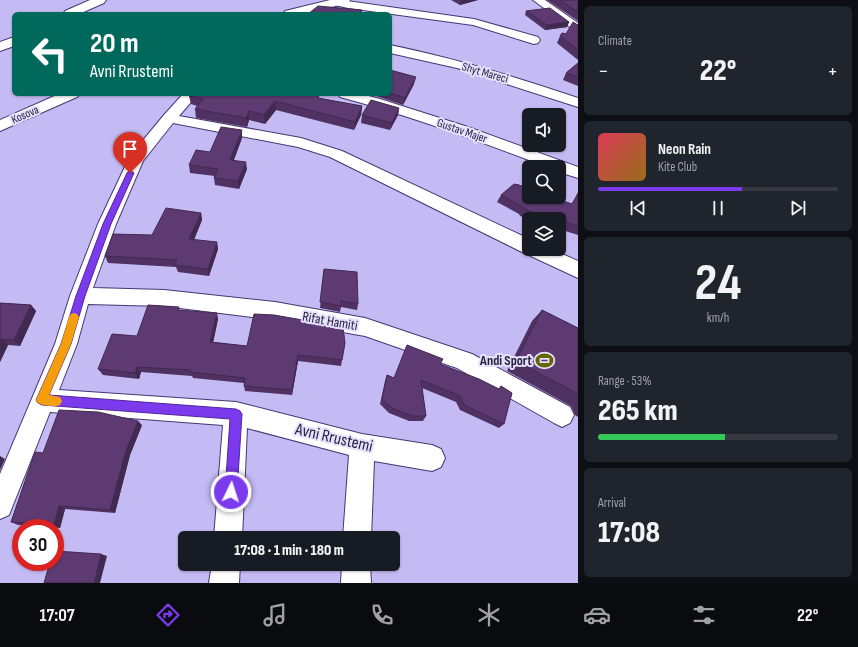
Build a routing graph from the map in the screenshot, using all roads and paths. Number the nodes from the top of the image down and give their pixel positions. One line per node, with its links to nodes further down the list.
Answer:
1 (100, 0): 4 (street)
2 (538, 0): 6 (street)
3 (339, 1): 5 (street); 7 (street)
4 (73, 12)
5 (297, 12)
6 (578, 28)
7 (534, 40)
8 (12, 42): 9 (street)
9 (0, 47)
10 (392, 50): 14 (street, Shyt Mareci)
11 (68, 96): 16 (street, Kosova)
12 (189, 96): 15 (street)
13 (352, 96): 17 (street, Gustav Majer)
14 (578, 103)
15 (169, 118): 18 (street); 21 (street)
16 (0, 126)
17 (578, 173)
18 (522, 244)
19 (549, 256): 20 (street)
20 (578, 270)
21 (80, 296): 22 (street); 24 (street, Rifat Hamiti)
22 (42, 400): 23 (street, Avni Rrustemi); 27 (street)
23 (236, 414): 25 (street, Avni Rrustemi); 28 (street)
24 (562, 414)
25 (362, 446): 26 (street, Avni Rrustemi); 29 (street)
26 (432, 458)
27 (0, 506)
28 (228, 531)
29 (357, 531)
30 (225, 571): 32 (street)
31 (356, 571): 33 (street)
32 (224, 583)
33 (356, 583)

